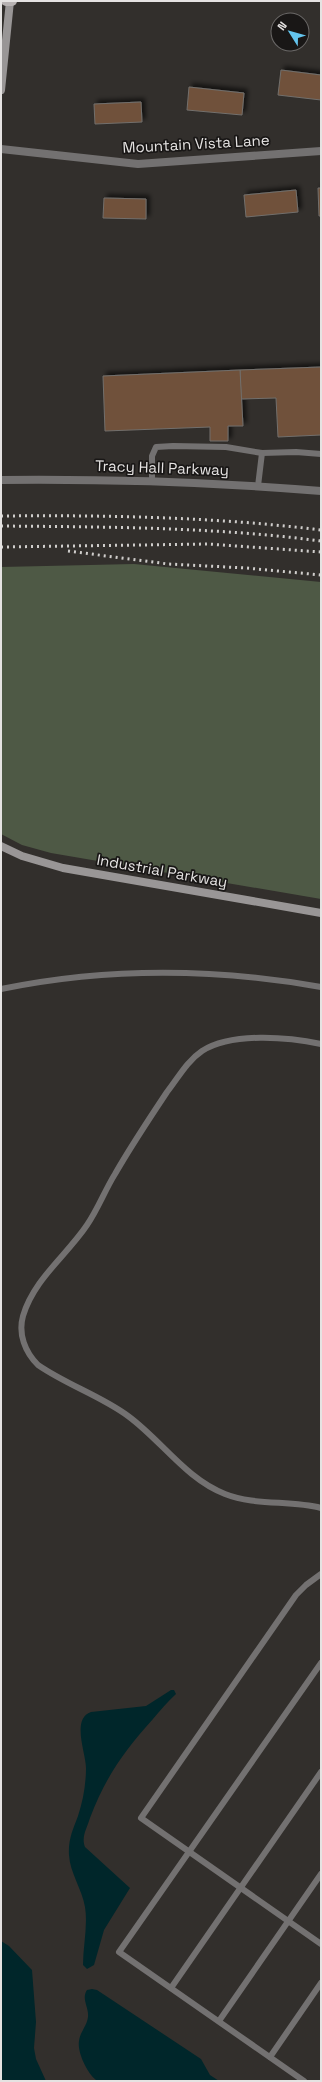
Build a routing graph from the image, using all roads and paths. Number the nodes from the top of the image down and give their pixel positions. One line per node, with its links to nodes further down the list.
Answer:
1 (6, 1): 2 (main road)
2 (11, 1): 3 (street)
3 (1, 90)
4 (1, 149): 5 (street, Mountain Vista Lane)
5 (321, 151)
6 (262, 453): 7 (lane); 9 (lane); 10 (lane)
7 (321, 454)
8 (1, 480): 9 (street, Tracy Hall Parkway)
9 (152, 481): 10 (street, Tracy Hall Parkway)
10 (258, 486): 11 (street, Tracy Hall Parkway)
11 (321, 491)
12 (1, 846): 13 (street, Industrial Parkway)
13 (321, 913)
14 (321, 987): 15 (lane)
15 (1, 989)
16 (321, 1044): 17 (lane)
17 (321, 1508)
18 (321, 1574): 21 (lane)
19 (321, 1663): 21 (lane)
20 (321, 1772): 23 (lane)
21 (189, 1852): 23 (lane); 27 (lane)
22 (321, 1874): 24 (lane)
23 (240, 1888): 24 (lane); 27 (lane)
24 (288, 1921): 25 (lane); 28 (lane)
25 (321, 1944)
26 (321, 1983): 29 (lane)
27 (170, 1988): 28 (lane)
28 (219, 2021): 29 (lane)
29 (270, 2057): 30 (lane)
30 (304, 2081)

